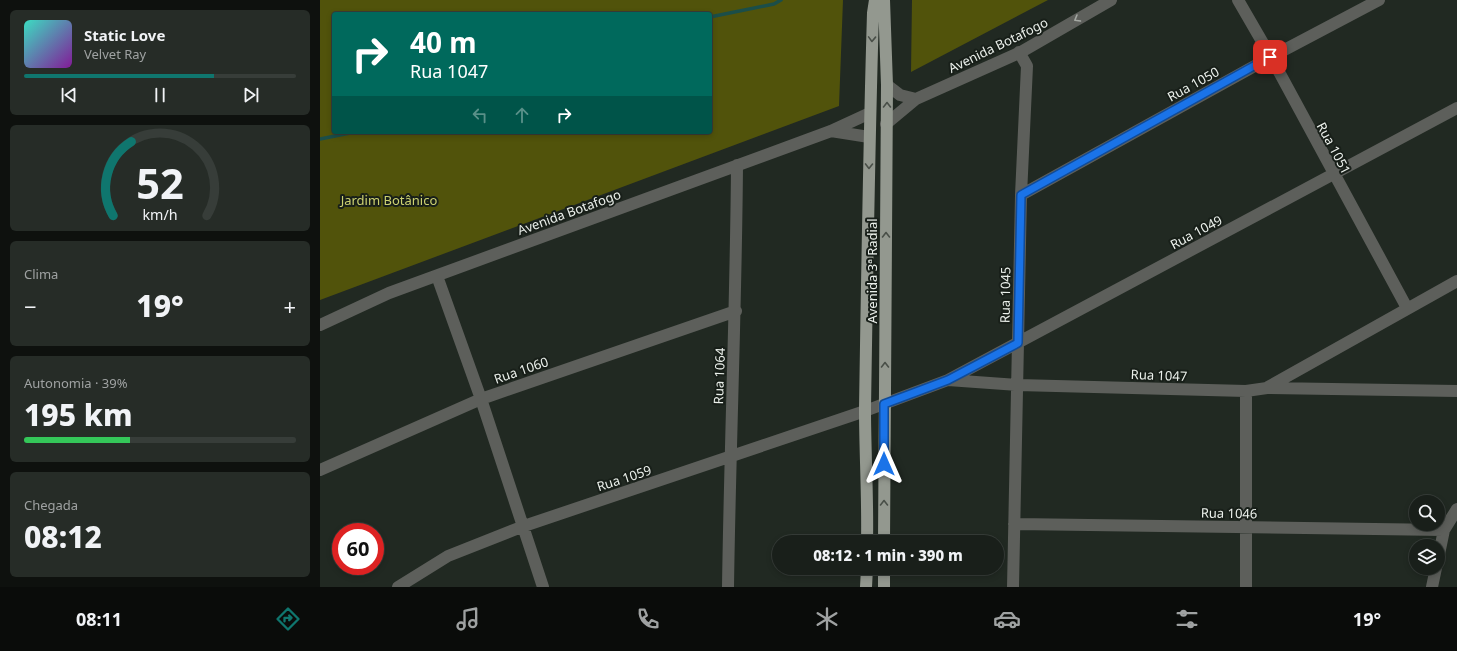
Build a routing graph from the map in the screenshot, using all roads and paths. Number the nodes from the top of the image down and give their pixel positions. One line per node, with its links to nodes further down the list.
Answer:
1 (875, 0): 11 (main road, Avenida 3ª Radial, one-way to 11)
2 (884, 0): 8 (main road, Avenida 3ª Radial)
3 (1111, 0): 6 (street, Avenida Botafogo, one-way to 6)
4 (1238, 0): 7 (street, Rua 1051)
5 (1379, 0): 7 (street, Rua 1050)
6 (1019, 52): 9 (street, Avenida Botafogo); 17 (street, Rua 1045)
7 (1270, 57): 16 (street, Rua 1051); 17 (street, Rua 1050)
8 (887, 85): 9 (street); 12 (main road, Avenida 3ª Radial, one-way to 8)
9 (916, 99): 12 (street, Avenida Botafogo)
10 (1457, 108): 16 (street, Rua 1049)
11 (870, 113): 13 (street, Avenida Botafogo); 14 (main road, Avenida 3ª Radial)
12 (886, 124): 30 (main road, Avenida 3ª Radial, one-way to 12)
13 (830, 131): 14 (street, Avenida Botafogo); 15 (street, Avenida Botafogo)
14 (869, 137): 31 (main road, Avenida 3ª Radial, one-way to 31)
15 (737, 165): 18 (street, Avenida Botafogo); 21 (street, Rua 1064)
16 (1333, 174): 20 (street, Rua 1051); 23 (street, Rua 1049)
17 (1021, 195): 23 (street, Rua 1045)
18 (436, 276): 22 (street, Avenida Botafogo); 29 (street)
19 (1457, 281): 20 (street)
20 (1407, 308): 26 (street)
21 (736, 312): 29 (street, Rua 1060); 32 (street, Rua 1064)
22 (320, 324)
23 (1018, 343): 24 (street, Rua 1049); 25 (street, Rua 1045)
24 (948, 380): 25 (street, Rua 1047); 30 (street, Rua 1047)
25 (1018, 385): 27 (street, Rua 1047); 36 (street, Rua 1045)
26 (1267, 388): 27 (street, Rua 1047); 28 (street, Rua 1047)
27 (1246, 391): 38 (street)
28 (1457, 391)
29 (481, 399): 33 (street, Rua 1060); 37 (street)
30 (884, 404): 31 (street, Rua 1047); 43 (main road, Avenida 3ª Radial, one-way to 30)
31 (865, 411): 32 (street, Rua 1059); 35 (main road, Avenida 3ª Radial)
32 (730, 457): 37 (street, Rua 1059); 50 (street, Rua 1064)
33 (320, 470)
34 (1457, 509): 39 (street)
35 (868, 519): 41 (main road); 42 (main road)
36 (1014, 524): 38 (street, Rua 1046); 54 (street, Rua 1045)
37 (524, 526): 48 (street, Rua 1059); 49 (street)
38 (1246, 527): 40 (street, Rua 1046); 55 (street)
39 (1445, 528)
40 (1409, 529)
41 (867, 535)
42 (871, 535)
43 (884, 535)
44 (867, 575): 51 (main road)
45 (873, 575): 52 (main road)
46 (884, 575): 53 (main road)
47 (1435, 575): 56 (street)
48 (398, 587)
49 (542, 587)
50 (728, 587)
51 (866, 587)
52 (873, 587)
53 (884, 587)
54 (1013, 587)
55 (1246, 587)
56 (1432, 587)

